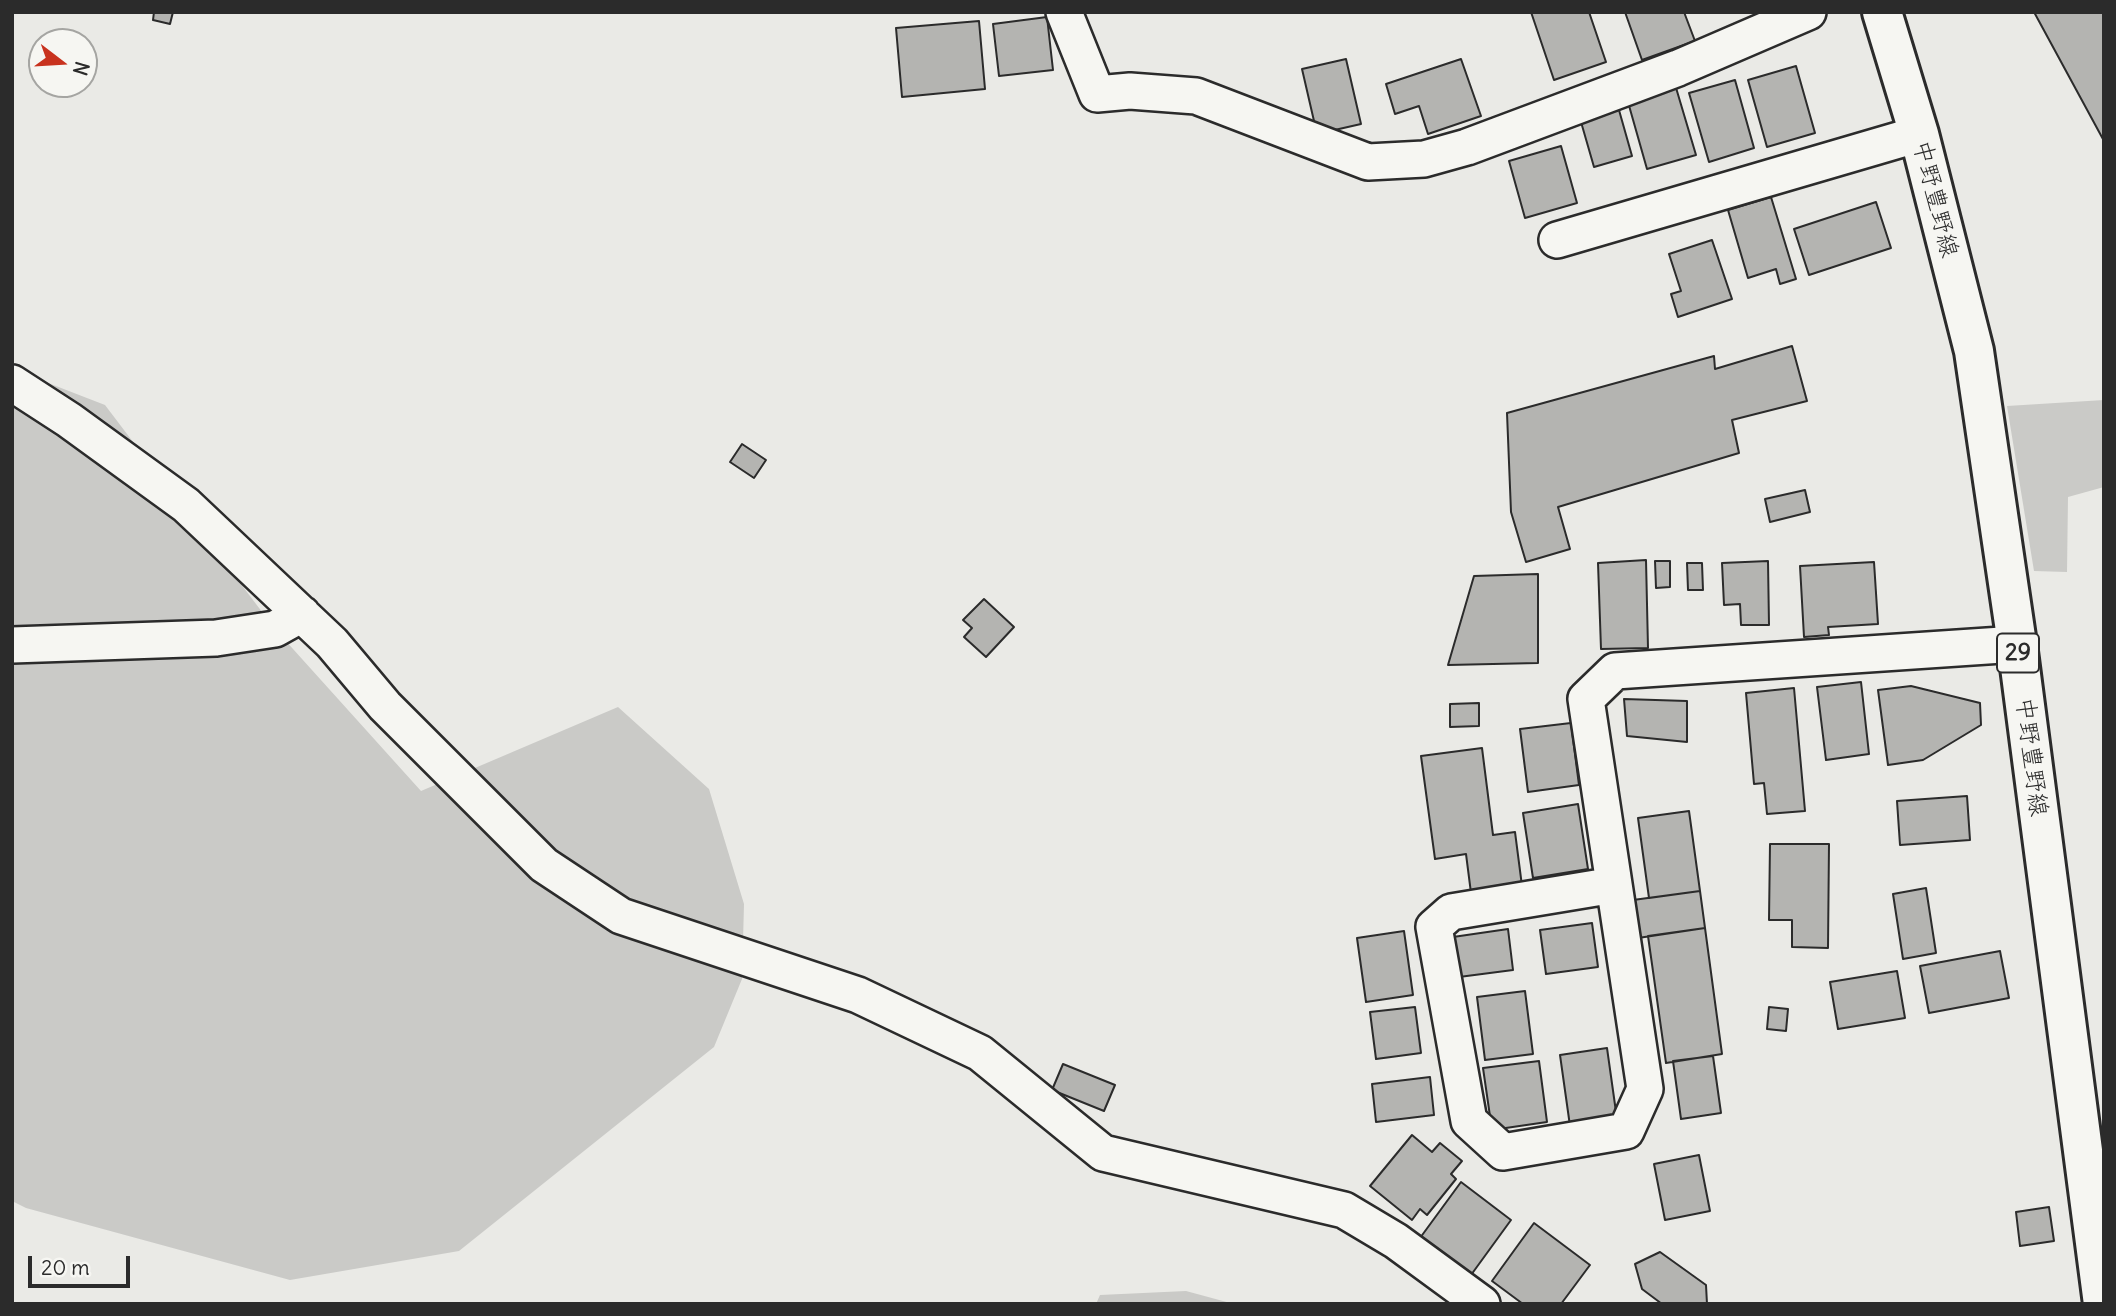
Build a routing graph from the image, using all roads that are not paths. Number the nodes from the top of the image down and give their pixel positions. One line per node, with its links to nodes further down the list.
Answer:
1 (1064, 12): 2 (street)
2 (1808, 12)
3 (1882, 12): 4 (main road, 中野豊野線 / 29)
4 (1919, 134): 5 (street); 8 (main road, 中野豊野線 / 29)
5 (1557, 240)
6 (12, 383): 7 (street)
7 (302, 614): 9 (street); 11 (street)
8 (2017, 644): 10 (street); 12 (main road, 中野豊野線 / 29)
9 (12, 645)
10 (1614, 886): 10 (street)
11 (1482, 1304)
12 (2103, 1304)

